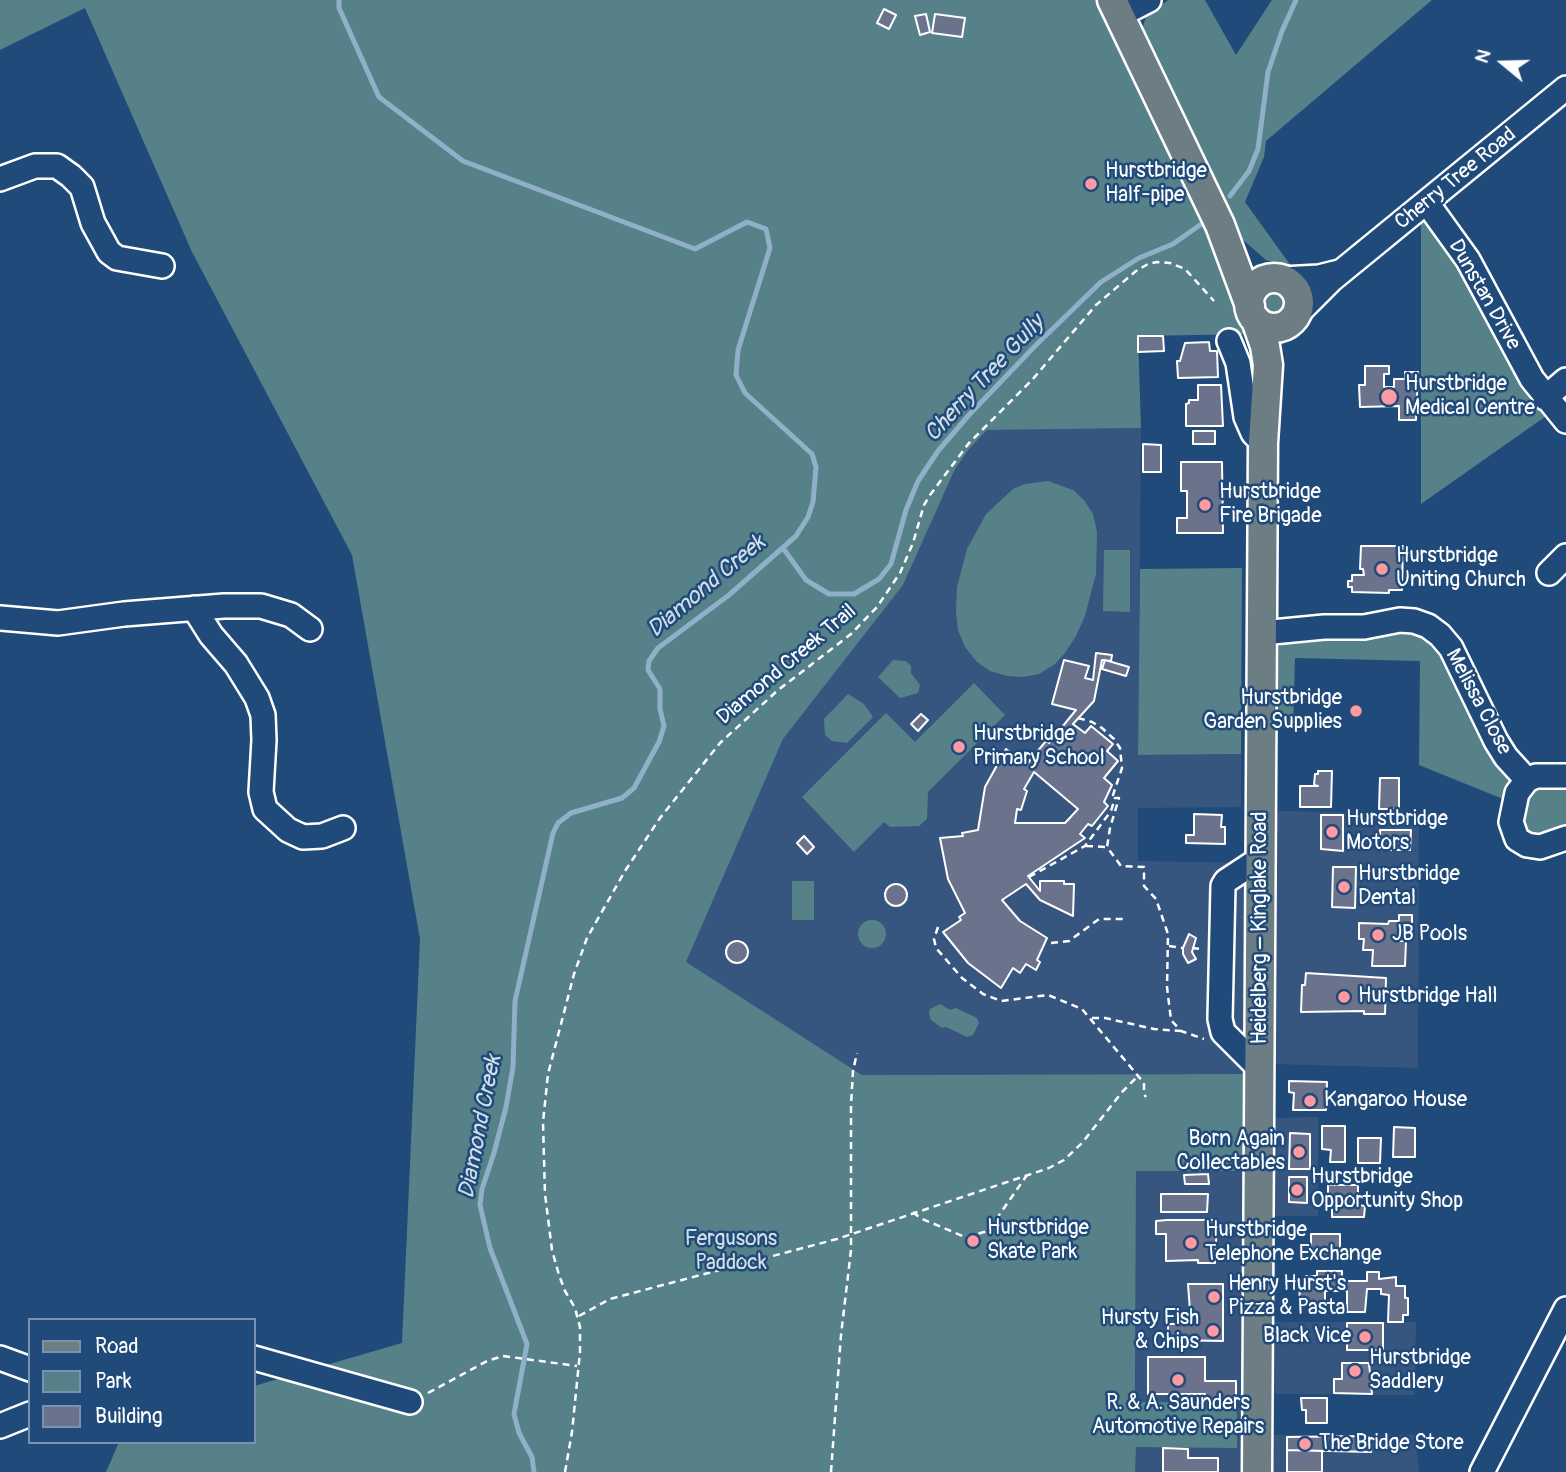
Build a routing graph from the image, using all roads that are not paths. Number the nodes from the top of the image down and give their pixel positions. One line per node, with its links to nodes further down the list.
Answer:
1 (1149, 0): 2 (street)
2 (1116, 8): 6 (main road, Heidelberg – Kinglake Road)
3 (1566, 88): 5 (street, Cherry Tree Road)
4 (0, 179): 7 (street)
5 (1427, 203): 8 (street, Cherry Tree Road); 15 (street, Dunstan Drive)
6 (1220, 225): 9 (main road, Heidelberg – Kinglake Road); 10 (main road, Heidelberg – Kinglake Road)
7 (162, 266)
8 (1345, 270): 9 (street, Cherry Tree Road); 11 (street, Cherry Tree Road)
9 (1280, 278): 10 (main road); 11 (main road)
10 (1253, 313): 11 (main road); 14 (main road, Heidelberg – Kinglake Road)
11 (1296, 316): 14 (main road, Heidelberg – Kinglake Road)
12 (1229, 341): 17 (street)
13 (1566, 380): 15 (street)
14 (1266, 384): 17 (main road, Heidelberg – Kinglake Road)
15 (1545, 398): 16 (street, Dunstan Drive)
16 (1566, 421)
17 (1263, 443): 23 (main road, Heidelberg – Kinglake Road)
18 (1566, 556): 19 (street)
19 (1549, 573)
20 (194, 608): 21 (street); 22 (street); 26 (street)
21 (0, 618)
22 (310, 629)
23 (1262, 633): 25 (street, Melissa Close); 28 (main road, Heidelberg – Kinglake Road)
24 (1566, 776): 25 (street)
25 (1527, 780): 27 (street)
26 (343, 828)
27 (1566, 838)
28 (1261, 858): 29 (main road, Heidelberg – Kinglake Road); 29 (street)
29 (1260, 1069): 37 (main road, Heidelberg – Kinglake Road)
30 (1566, 1309): 38 (street)
31 (0, 1358): 33 (street)
32 (256, 1359): 34 (street)
33 (28, 1368)
34 (410, 1402)
35 (28, 1415): 36 (street)
36 (0, 1426)
37 (1257, 1472)
38 (1482, 1472)

